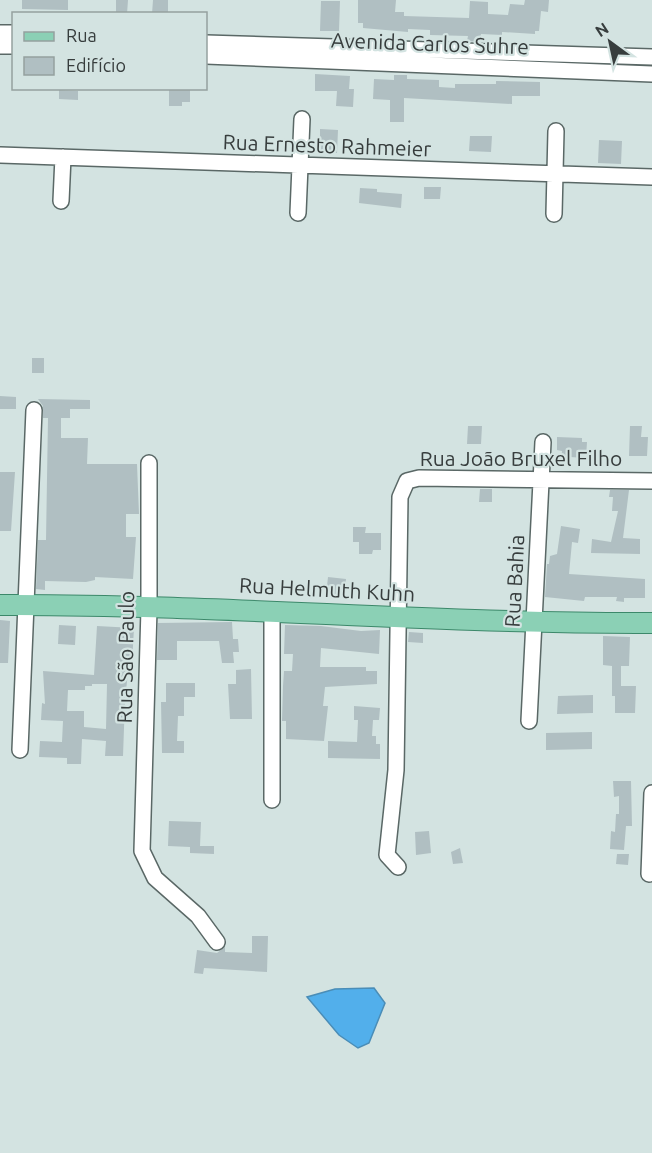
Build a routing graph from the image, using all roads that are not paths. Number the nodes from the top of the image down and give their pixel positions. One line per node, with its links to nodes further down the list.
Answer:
1 (207, 43): 2 (street, Avenida Carlos Suhre)
2 (307, 53): 3 (street, Avenida Carlos Suhre); 5 (street, Avenida Carlos Suhre)
3 (207, 56)
4 (652, 57): 5 (street, Avenida Carlos Suhre)
5 (555, 62): 6 (street, Avenida Carlos Suhre)
6 (652, 74)
7 (302, 119): 11 (street)
8 (556, 131): 12 (street)
9 (0, 155): 10 (street, Rua Ernesto Rahmeier)
10 (63, 158): 11 (street, Rua Ernesto Rahmeier); 14 (street)
11 (299, 167): 12 (street, Rua Ernesto Rahmeier); 15 (street)
12 (555, 174): 13 (street, Rua Ernesto Rahmeier); 16 (street)
13 (652, 177)
14 (61, 201)
15 (298, 213)
16 (554, 214)
17 (34, 410): 23 (street)
18 (543, 442): 20 (street, Rua Bahia)
19 (149, 464): 24 (street, Rua São Paulo)
20 (541, 478): 21 (street, Rua João Bruxel Filho); 26 (street, Rua João Bruxel Filho); 27 (street, Rua Bahia)
21 (652, 481)
22 (0, 605): 23 (main road, Rua Helmuth Kuhn)
23 (25, 605): 24 (main road, Rua Helmuth Kuhn); 30 (street)
24 (149, 609): 25 (main road, Rua Helmuth Kuhn); 35 (street, Rua São Paulo)
25 (272, 611): 26 (main road, Rua Helmuth Kuhn); 32 (street)
26 (397, 616): 27 (main road, Rua Helmuth Kuhn); 33 (street)
27 (534, 622): 28 (main road, Rua Helmuth Kuhn); 29 (street, Rua Bahia)
28 (652, 623)
29 (529, 721)
30 (20, 750)
31 (652, 794): 34 (street)
32 (272, 800)
33 (398, 867)
34 (649, 874)
35 (217, 942)

